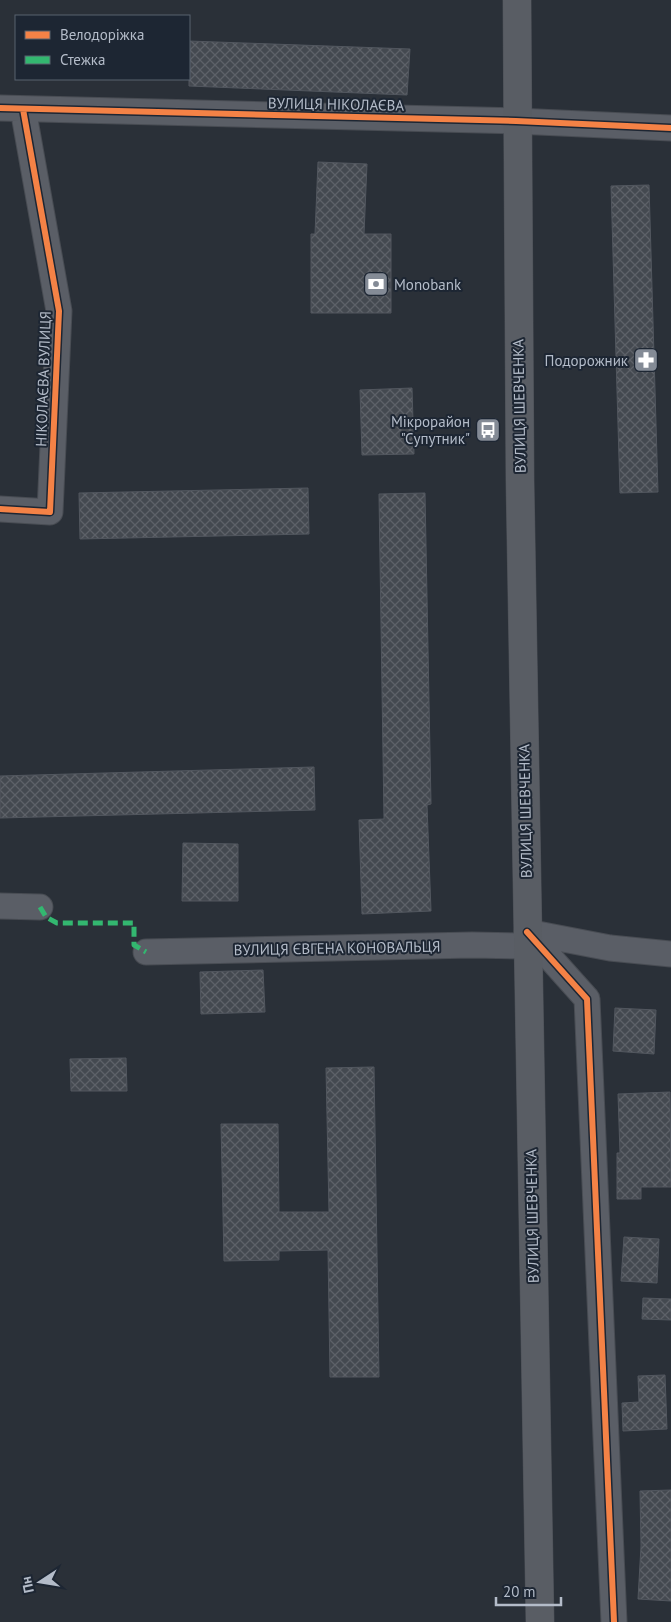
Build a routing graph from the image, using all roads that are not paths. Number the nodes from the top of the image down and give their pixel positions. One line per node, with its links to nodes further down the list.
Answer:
1 (517, 0): 3 (main road, ВУЛИЦЯ ШЕВЧЕНКА)
2 (11, 108): 3 (street, ВУЛИЦЯ НІКОЛАЄВА); 5 (street, НІКОЛАЄВА ВУЛИЦЯ)
3 (516, 121): 4 (street, ВУЛИЦЯ НІКОЛАЄВА); 8 (main road, ВУЛИЦЯ ШЕВЧЕНКА)
4 (671, 128)
5 (0, 509)
6 (0, 906): 7 (street)
7 (40, 907)
8 (527, 939): 9 (street, ВУЛИЦЯ ЄВГЕНА КОНОВАЛЬЦЯ); 10 (street, ВУЛИЦЯ ЄВГЕНА КОНОВАЛЬЦЯ); 11 (main road, ВУЛИЦЯ ШЕВЧЕНКА); 12 (street)
9 (146, 952)
10 (671, 954)
11 (540, 1622)
12 (614, 1622)

